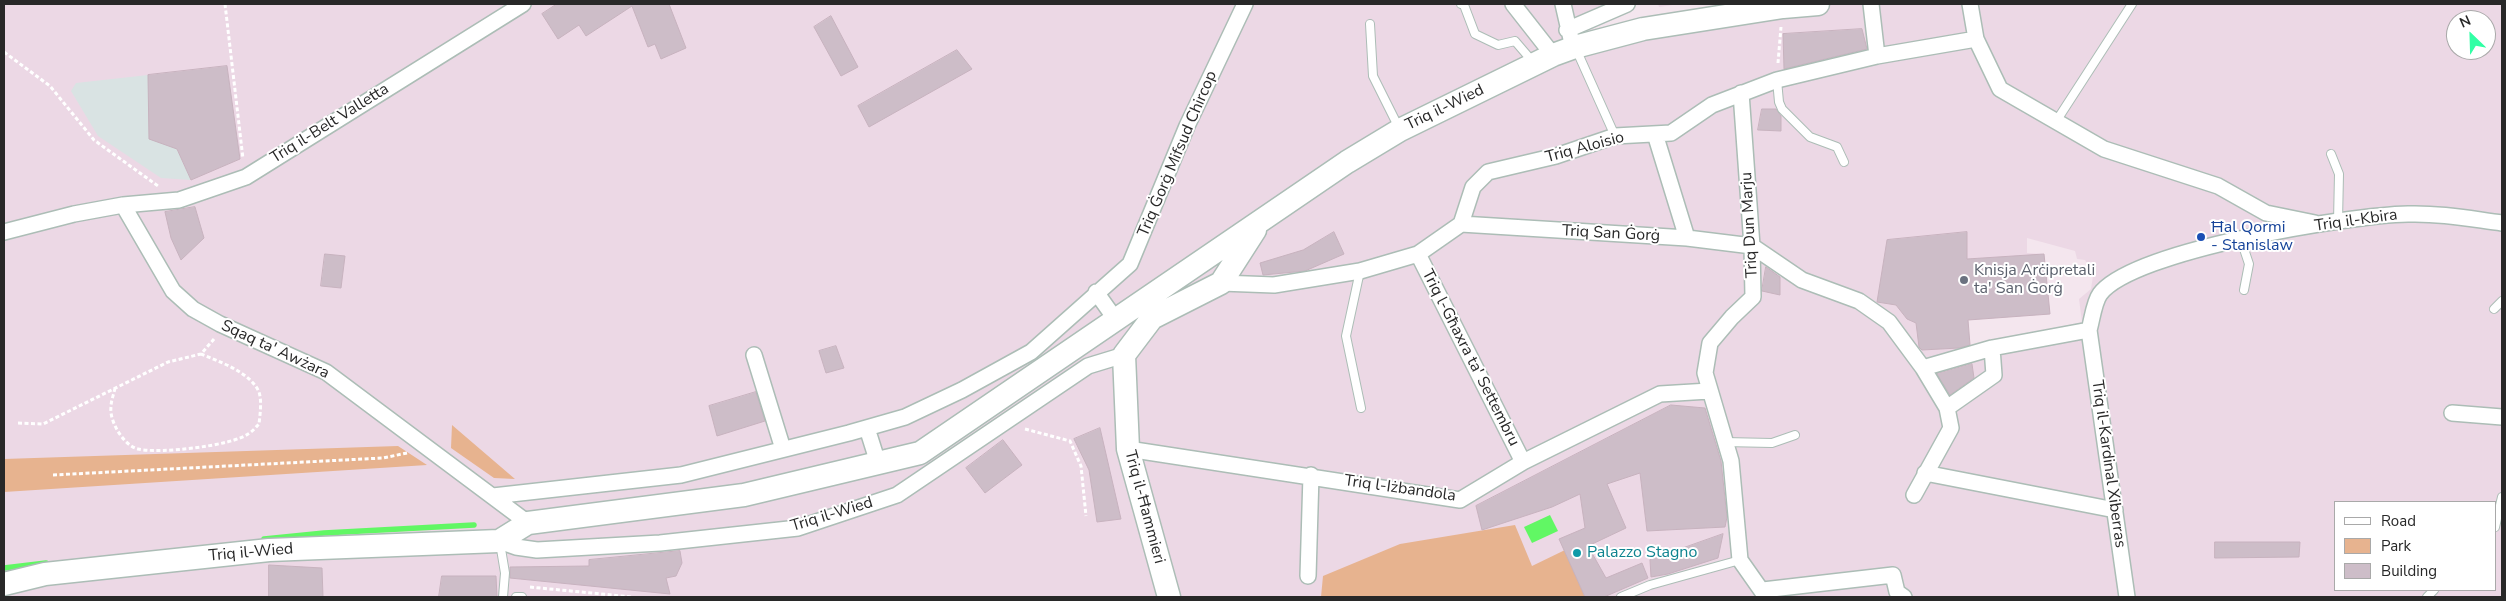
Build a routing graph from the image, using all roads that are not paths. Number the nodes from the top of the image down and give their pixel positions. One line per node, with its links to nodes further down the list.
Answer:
1 (523, 4): 25 (street, Triq il-Belt Valletta)
2 (1245, 4): 39 (street, Triq Ġorġ Mifsud Chircop)
3 (1461, 4): 16 (lane)
4 (1513, 4): 16 (street)
5 (1563, 4): 13 (street)
6 (1627, 4): 13 (street)
7 (1818, 4): 11 (street, Triq il-Wied)
8 (1871, 4): 15 (street)
9 (1970, 4): 14 (street)
10 (2132, 4): 19 (lane)
11 (1783, 5): 13 (street, Triq il-Wied)
12 (1370, 24): 20 (lane)
13 (1571, 39): 16 (street, Triq il-Wied); 22 (lane)
14 (1976, 39): 15 (street, Triq Aloisio); 19 (street)
15 (1877, 56): 17 (street, Triq Aloisio)
16 (1544, 60): 20 (street, Triq il-Wied)
17 (1777, 80): 18 (street, Triq Aloisio); 24 (lane)
18 (1741, 93): 21 (street, Triq Aloisio); 34 (street, Triq Dun Marju)
19 (2057, 120): 30 (street)
20 (1400, 130): 27 (street, Triq il-Wied)
21 (1655, 134): 22 (street, Triq Aloisio); 32 (street)
22 (1615, 136): 29 (street, Triq Aloisio)
23 (2331, 154): 26 (lane)
24 (1844, 162)
25 (123, 205): 31 (street, Triq il-Belt Valletta); 63 (street, Sqaq ta' Awżara)
26 (2338, 221): 28 (street, Triq il-Kbira); 30 (street, Triq il-Kbira)
27 (1260, 223): 37 (street); 42 (street, Triq il-Wied)
28 (2502, 223)
29 (1461, 224): 32 (street, Triq San Ġorġ); 35 (street)
30 (2321, 225): 33 (street, Triq il-Kbira)
31 (4, 232)
32 (1687, 238): 34 (street, Triq San Ġorġ)
33 (2241, 240): 38 (lane); 43 (street, Triq il-Kbira)
34 (1752, 246): 47 (street, Triq San Ġorġ); 48 (street, Triq Dun Marju)
35 (1418, 254): 36 (street); 58 (street, Triq l-Għaxra ta' Settembru)
36 (1360, 271): 37 (street); 49 (lane)
37 (1221, 283): 45 (street)
38 (2244, 290)
39 (1096, 292): 42 (street); 53 (street)
40 (2502, 301): 41 (lane)
41 (2494, 309)
42 (1116, 320): 59 (street, Triq il-Wied)
43 (2089, 330): 44 (street); 65 (street, Triq il-Kardinal Xiberras)
44 (1992, 348): 47 (street); 50 (street)
45 (1124, 354): 57 (street, Triq il-Ħammieri); 68 (street, Triq il-Wied)
46 (754, 355): 56 (street)
47 (1923, 368): 50 (street, Triq San Ġorġ)
48 (1709, 391): 55 (street, Triq Dun Marju); 58 (street, Triq l-Iżbandola)
49 (1361, 408)
50 (1948, 408): 60 (street)
51 (2452, 413): 52 (street)
52 (2502, 417)
53 (867, 428): 56 (street); 59 (street)
54 (1795, 435): 55 (lane)
55 (1724, 442): 69 (street, Triq Dun Marju)
56 (783, 449): 63 (street)
57 (1128, 449): 61 (street, Triq l-Iżbandola); 76 (street, Triq il-Ħammieri)
58 (1523, 462): 61 (street, Triq l-Iżbandola)
59 (878, 463): 66 (street, Triq il-Wied)
60 (1925, 473): 62 (street); 65 (street)
61 (1311, 476): 70 (street)
62 (1914, 495)
63 (493, 496): 66 (street, Sqaq ta' Awżara)
64 (2502, 496): 67 (lane)
65 (2115, 510): 79 (street, Triq il-Kardinal Xiberras)
66 (528, 523): 68 (street, Triq il-Wied)
67 (2496, 523)
68 (500, 541): 71 (street, Triq il-Wied); 73 (lane)
69 (1740, 560): 72 (street); 77 (lane)
70 (1308, 576)
71 (4, 584)
72 (1764, 594): 78 (street)
73 (503, 597)
74 (516, 597): 75 (lane)
75 (522, 597)
76 (1169, 597)
77 (1621, 597)
78 (1904, 597)
79 (2127, 597)

